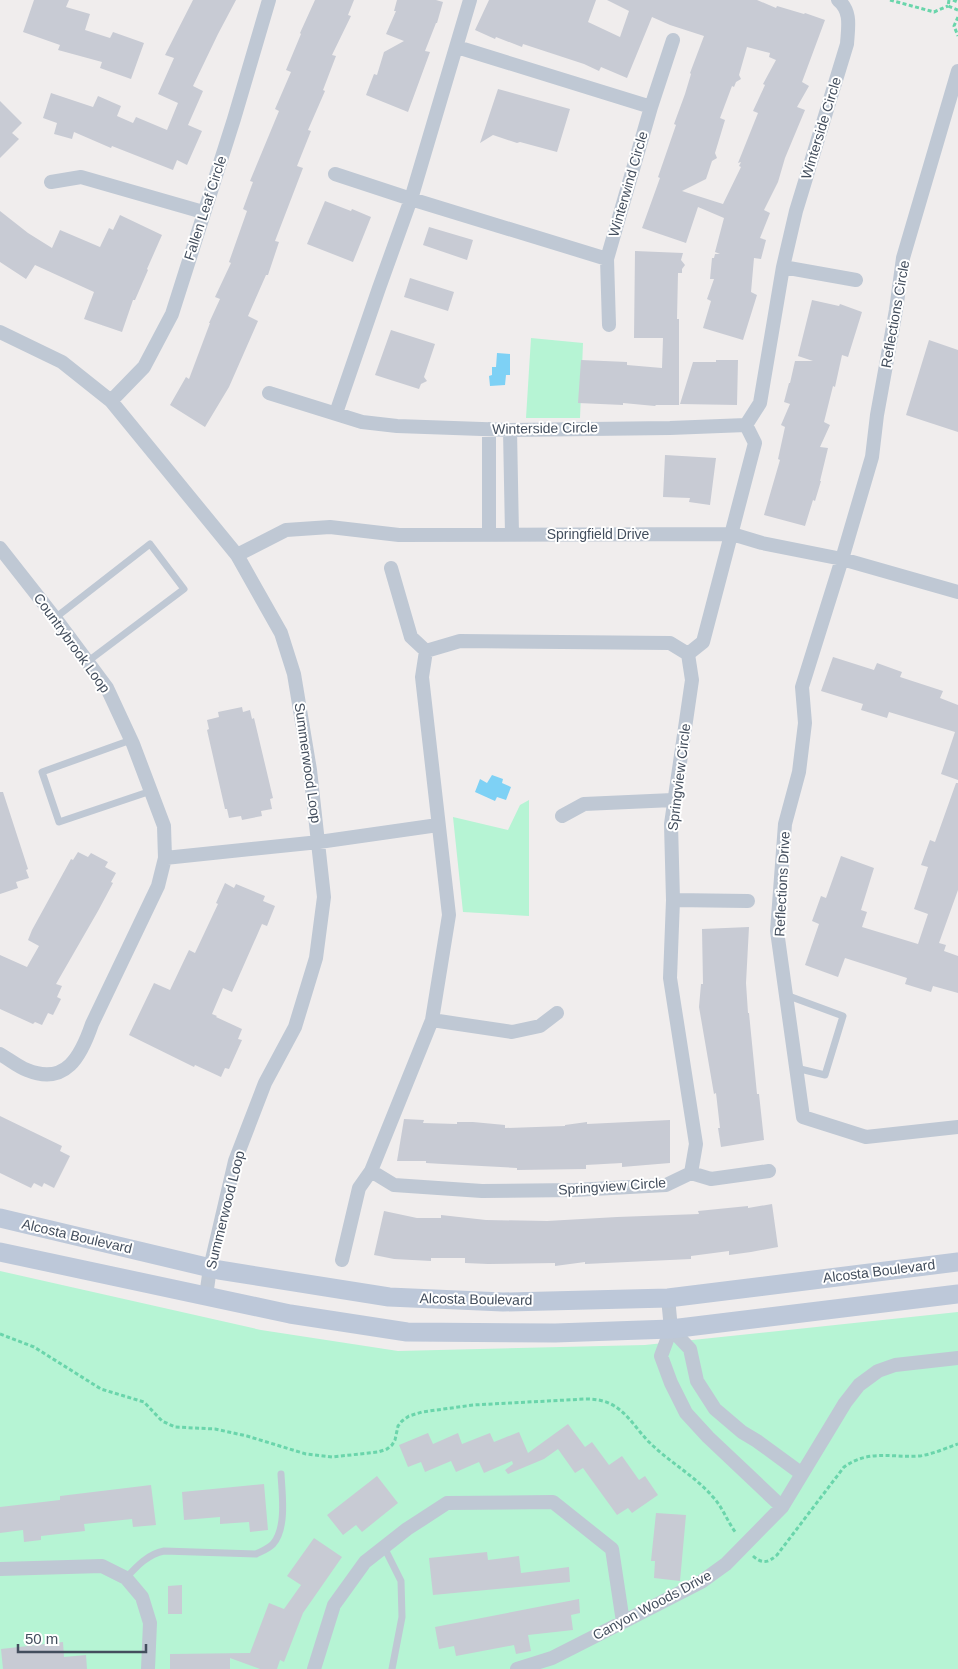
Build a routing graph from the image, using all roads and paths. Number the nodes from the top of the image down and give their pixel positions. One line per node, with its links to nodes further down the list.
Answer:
1 (269, 0): 18 (street, Fallen Leaf Circle)
2 (470, 0): 12 (street)
3 (838, 0): 20 (street, Winterside Circle)
4 (890, 0): 7 (path)
5 (951, 0): 6 (path); 7 (path)
6 (958, 2)
7 (948, 6): 8 (path)
8 (958, 10)
9 (958, 17): 10 (path)
10 (958, 36)
11 (674, 40): 14 (street, Winterwind Circle)
12 (457, 47): 14 (street); 17 (street)
13 (958, 71): 35 (street, Reflections Circle)
14 (650, 107): 19 (street, Winterwind Circle)
15 (335, 174): 17 (street)
16 (50, 182): 18 (street)
17 (412, 199): 19 (street); 26 (street)
18 (203, 212): 25 (street, Fallen Leaf Circle)
19 (607, 259): 22 (street, Winterwind Circle)
20 (783, 267): 21 (street); 27 (street, Winterside Circle)
21 (856, 280)
22 (610, 325)
23 (0, 332): 25 (street, Summerwood Loop)
24 (269, 393): 26 (street, Winterside Circle)
25 (111, 401): 34 (street, Summerwood Loop)
26 (336, 413): 28 (street, Winterside Circle)
27 (746, 425): 29 (street, Winterside Circle); 32 (street)
28 (489, 429): 29 (street, Winterside Circle); 30 (street)
29 (510, 430): 31 (street)
30 (489, 534): 31 (street, Springfield Drive); 34 (street, Springfield Drive)
31 (512, 534): 32 (street, Springfield Drive)
32 (732, 534): 35 (street, Springfield Drive); 40 (street)
33 (0, 548): 38 (street, Countrybrook Loop)
34 (237, 556): 47 (street, Summerwood Loop)
35 (842, 560): 37 (street, Springfield Drive); 51 (street, Reflections Drive)
36 (391, 568): 39 (street)
37 (958, 592)
38 (55, 618): 41 (street, Countrybrook Loop); 41 (lane)
39 (426, 651): 40 (street); 46 (street)
40 (688, 654): 44 (street, Springview Circle)
41 (87, 662): 42 (street, Countrybrook Loop)
42 (131, 740): 43 (street, Countrybrook Loop); 43 (lane)
43 (151, 791): 48 (street, Countrybrook Loop)
44 (673, 800): 45 (street); 49 (street, Springview Circle)
45 (562, 816)
46 (438, 825): 47 (street); 53 (street)
47 (319, 842): 48 (street); 64 (street, Summerwood Loop)
48 (164, 858): 54 (street, Countrybrook Loop)
49 (673, 900): 50 (street); 59 (street, Springview Circle)
50 (748, 901)
51 (786, 995): 55 (street, Reflections Drive); 55 (lane)
52 (557, 1013): 53 (street)
53 (432, 1020): 57 (street)
54 (0, 1054)
55 (796, 1068): 56 (street, Reflections Drive)
56 (958, 1127)
57 (371, 1171): 59 (street, Springview Circle); 62 (street)
58 (768, 1171): 59 (street)
59 (691, 1173)
60 (0, 1218): 64 (main road, Alcosta Boulevard)
61 (0, 1252): 66 (main road)
62 (342, 1260)
63 (958, 1262): 67 (main road, Alcosta Boulevard)
64 (210, 1268): 66 (street, Summerwood Loop); 67 (main road, Alcosta Boulevard)
65 (958, 1294): 68 (main road)
66 (206, 1296): 68 (main road)
67 (668, 1298): 68 (street)
68 (671, 1329): 73 (street); 74 (street)
69 (0, 1334): 75 (path)
70 (958, 1358): 73 (street, Canyon Woods Drive)
71 (958, 1444): 75 (path)
72 (281, 1474): 78 (lane)
73 (802, 1474): 74 (street, Canyon Woods Drive)
74 (782, 1508): 75 (street, Canyon Woods Drive)
75 (746, 1546): 79 (street, Canyon Woods Drive)
76 (384, 1547): 79 (street); 81 (street); 82 (lane)
77 (0, 1569): 78 (street)
78 (126, 1578): 80 (street)
79 (623, 1622): 83 (street, Canyon Woods Drive)
80 (148, 1669)
81 (314, 1669)
82 (392, 1669)
83 (517, 1669)

